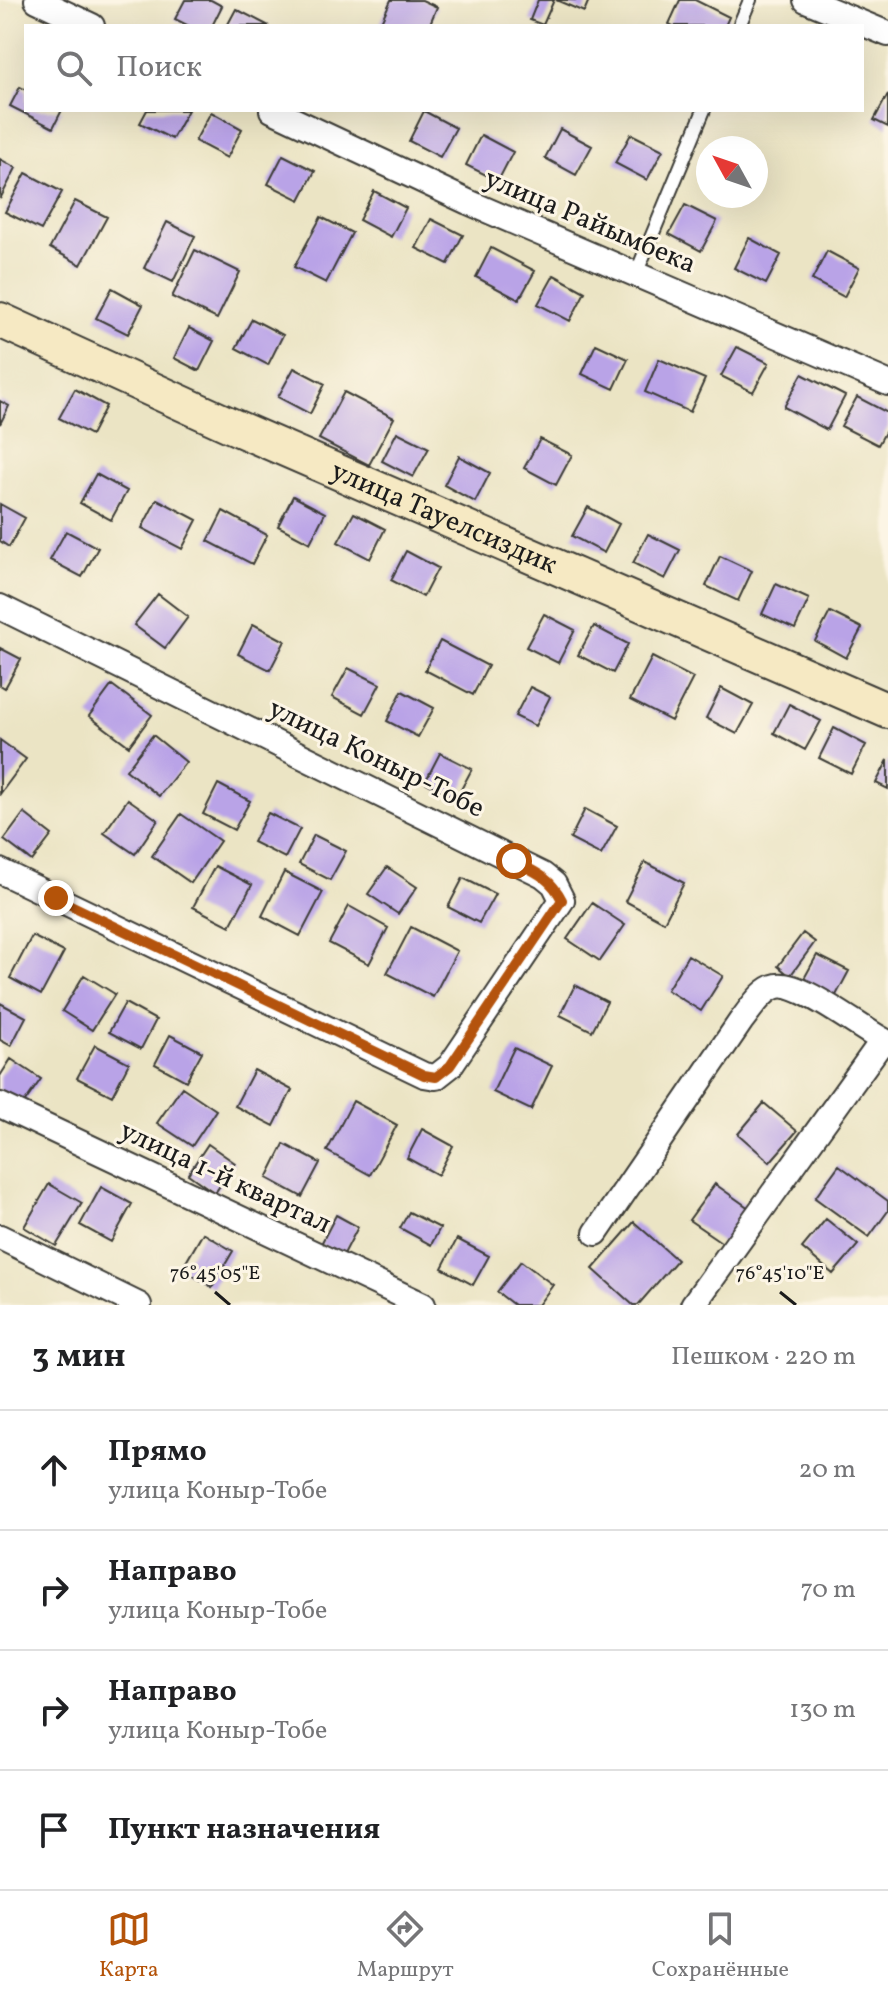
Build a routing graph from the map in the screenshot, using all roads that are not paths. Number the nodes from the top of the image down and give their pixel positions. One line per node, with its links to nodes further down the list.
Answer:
1 (37, 0): 4 (street)
2 (750, 0): 5 (lane)
3 (806, 0): 6 (street)
4 (88, 24)
5 (740, 24)
6 (864, 24)
7 (864, 24): 8 (street)
8 (888, 34)
9 (276, 112): 11 (street, улица Райымбека)
10 (703, 112): 11 (lane)
11 (636, 274): 13 (street, улица Райымбека)
12 (0, 320): 15 (street, улица Тауелсиздик)
13 (888, 383)
14 (0, 607): 16 (street, улица Коныр-Тобе)
15 (888, 711)
16 (0, 871)
17 (885, 1041): 19 (street); 23 (street)
18 (0, 1105): 22 (street, улица 1-й квартал)
19 (596, 1233)
20 (0, 1237): 21 (street)
21 (139, 1305)
22 (423, 1305)
23 (693, 1305)

